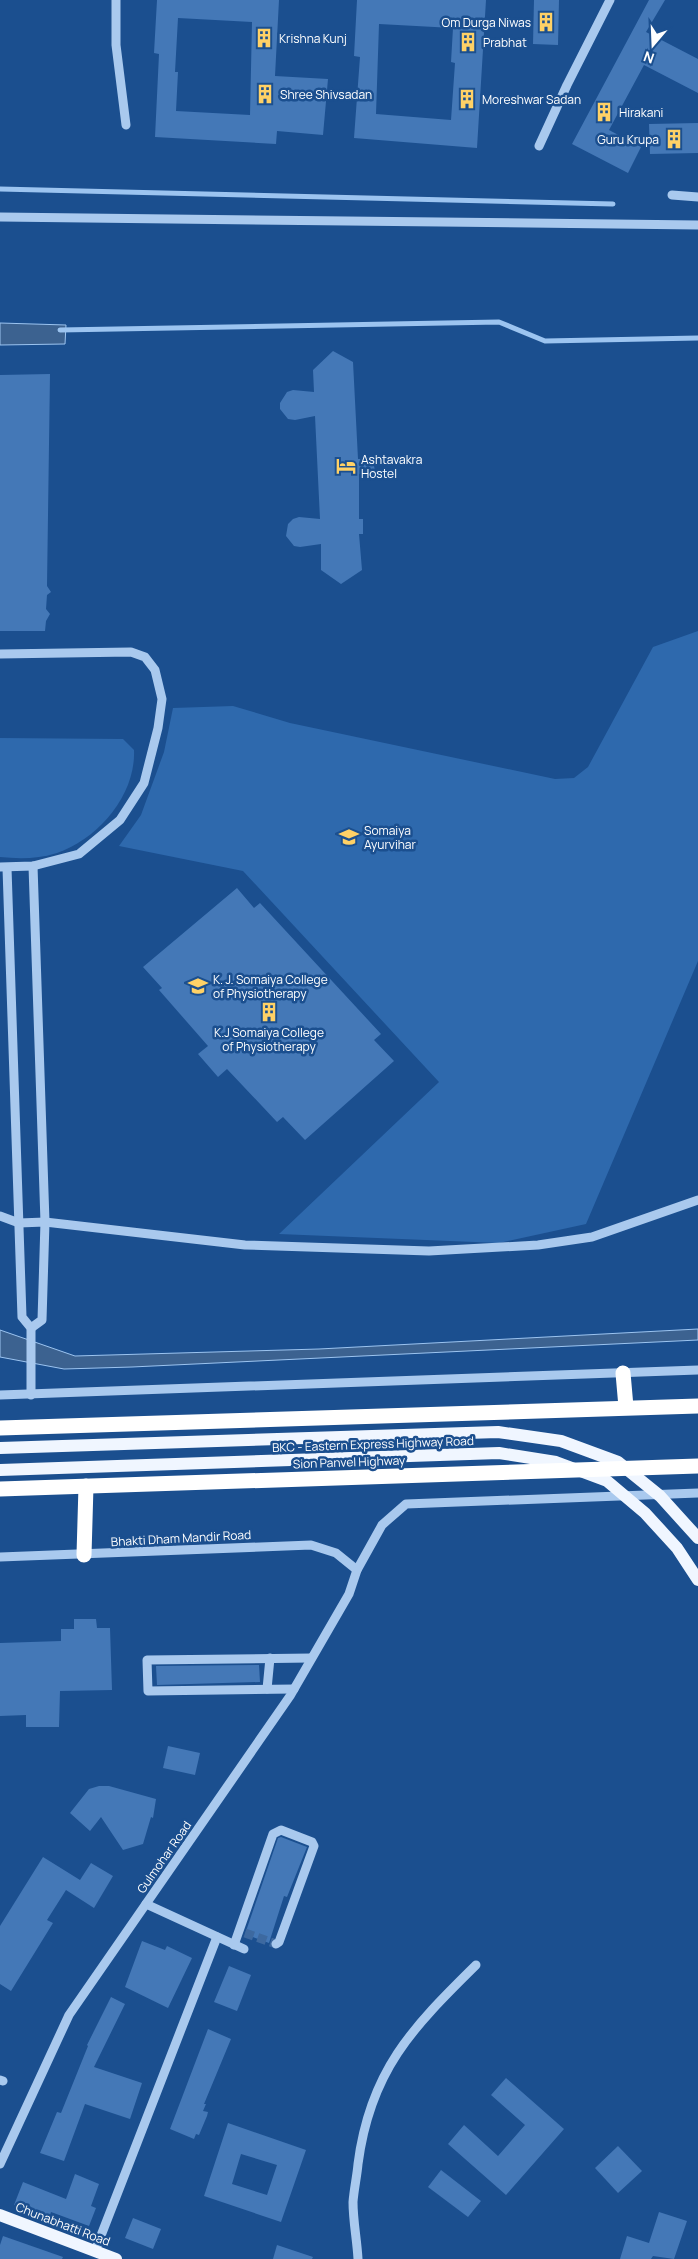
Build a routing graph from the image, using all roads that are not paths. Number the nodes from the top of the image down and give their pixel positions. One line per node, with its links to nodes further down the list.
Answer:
1 (116, 0): 3 (street)
2 (610, 0): 4 (street)
3 (126, 125)
4 (539, 146)
5 (672, 195): 6 (street)
6 (698, 196)
7 (0, 217): 8 (street)
8 (698, 225)
9 (0, 654): 10 (street)
10 (33, 866): 11 (street); 14 (street)
11 (4, 868): 15 (street)
12 (698, 1200): 14 (street)
13 (0, 1216): 15 (street)
14 (45, 1222): 15 (street); 16 (street)
15 (19, 1223): 16 (street)
16 (31, 1332): 20 (street)
17 (698, 1370): 18 (street)
18 (623, 1373): 20 (street); 22 (highway)
19 (0, 1395): 20 (street)
20 (31, 1395)
21 (698, 1406): 22 (highway)
22 (626, 1407): 23 (highway)
23 (0, 1428)
24 (0, 1448): 30 (main road, BKC - Eastern Express Highway Road)
25 (698, 1466): 27 (highway, Sion Panvel Highway)
26 (0, 1470): 34 (main road, BKC - Eastern Express Highway Road)
27 (86, 1486): 28 (highway, Sion Panvel Highway); 31 (highway)
28 (0, 1489)
29 (698, 1493): 33 (street, Gulmohar Road)
30 (698, 1538)
31 (84, 1555): 32 (street, Bhakti Dham Mandir Road); 33 (street, Bhakti Dham Mandir Road)
32 (0, 1557)
33 (357, 1570): 36 (street, Gulmohar Road)
34 (698, 1580)
35 (270, 1658): 36 (street); 37 (street); 37 (street)
36 (311, 1658): 38 (street, Gulmohar Road)
37 (267, 1689): 38 (street)
38 (294, 1689): 39 (street, Gulmohar Road)
39 (146, 1904): 40 (street); 45 (street, Gulmohar Road)
40 (217, 1937): 42 (street); 47 (street)
41 (276, 1944): 42 (street)
42 (234, 1945): 43 (street)
43 (244, 1949)
44 (476, 1965): 49 (street)
45 (0, 2164)
46 (0, 2215): 47 (main road, Chunabhatti Road)
47 (95, 2251): 48 (main road, Chunabhatti Road)
48 (116, 2259)
49 (358, 2259)

